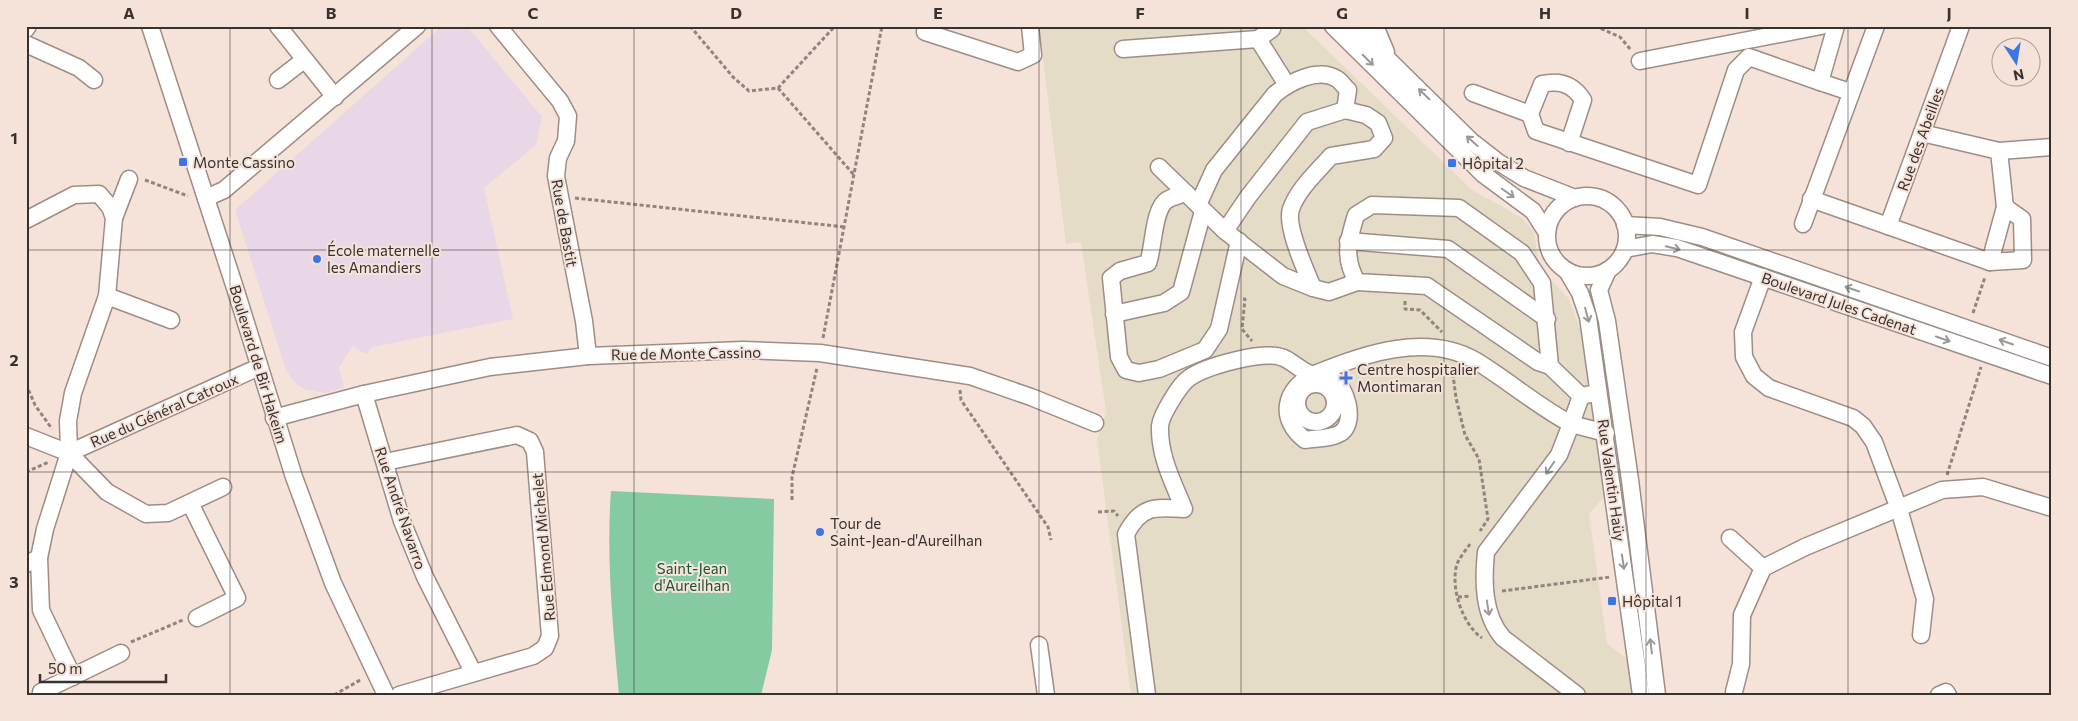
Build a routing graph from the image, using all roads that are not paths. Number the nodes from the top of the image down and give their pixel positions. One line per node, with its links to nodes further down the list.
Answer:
1 (150, 26): 41 (street, Boulevard de Bir Hakeim)
2 (278, 26): 20 (street)
3 (417, 26): 29 (street)
4 (498, 26): 64 (street, Rue de Bastit)
5 (1030, 26): 14 (street)
6 (1269, 26): 16 (street)
7 (1333, 26): 50 (street, one-way to 50)
8 (1354, 26): 22 (street)
9 (1375, 26): 22 (street)
10 (1821, 26): 15 (street)
11 (1836, 26): 25 (street)
12 (1876, 26): 27 (street)
13 (1961, 26): 32 (street, Rue des Abeilles)
14 (924, 32)
15 (1755, 38): 19 (street); 21 (street)
16 (1258, 39): 18 (street); 26 (street)
17 (26, 44): 23 (street)
18 (1123, 49)
19 (1749, 57): 25 (street); 33 (street)
20 (304, 60): 24 (street); 29 (street)
21 (1640, 62)
22 (1393, 65): 39 (street, one-way to 22)
23 (94, 80)
24 (278, 80)
25 (1820, 82): 27 (street)
26 (1287, 85): 30 (street); 43 (street)
27 (1850, 92): 40 (street)
28 (1474, 93): 31 (street)
29 (335, 97): 41 (street)
30 (1345, 110): 49 (street); 59 (street)
31 (1530, 114): 33 (street); 33 (street)
32 (1922, 133): 35 (street); 48 (street, Rue des Abeilles)
33 (1569, 143)
34 (2052, 147): 35 (street)
35 (1999, 151): 42 (street)
36 (1159, 167): 38 (street)
37 (129, 179): 44 (street)
38 (1186, 193): 43 (street); 61 (street)
39 (1575, 198): 46 (street); 50 (street)
40 (1812, 199): 47 (street); 48 (street)
41 (206, 200): 67 (street, Boulevard de Bir Hakeim)
42 (2005, 207): 54 (street); 54 (street)
43 (1201, 208): 49 (street); 61 (street)
44 (114, 218): 45 (street); 60 (street)
45 (26, 220)
46 (1625, 224): 53 (street); 65 (street, Boulevard Jules Cadenat, one-way to 46)
47 (1803, 224)
48 (1888, 226): 54 (street)
49 (1225, 231): 51 (street)
50 (1547, 233): 56 (street)
51 (1239, 240): 59 (street); 61 (street)
52 (1348, 241): 58 (street); 62 (street); 62 (street)
53 (1625, 249): 55 (street); 57 (street, Boulevard Jules Cadenat, one-way to 57)
54 (1990, 262)
55 (1608, 270): 56 (street); 79 (street, Rue Valentin Haüy)
56 (1566, 271): 69 (street, Rue Valentin Haüy, one-way to 69)
57 (1763, 277): 68 (street, Boulevard Jules Cadenat, one-way to 68); 83 (street)
58 (1357, 282): 59 (street); 66 (street)
59 (1313, 288)
60 (106, 296): 63 (street); 77 (street)
61 (1114, 314)
62 (1547, 319): 66 (street)
63 (171, 320)
64 (588, 356): 70 (street, Rue de Monte Cassino); 73 (street, Rue de Monte Cassino)
65 (2052, 358)
66 (1550, 366): 71 (street)
67 (259, 367): 72 (street, Boulevard de Bir Hakeim); 77 (street, Rue du Général Catroux)
68 (2052, 376)
69 (1600, 393): 71 (street); 75 (street, Rue Valentin Haüy); 79 (street)
70 (364, 394): 72 (street, Rue de Monte Cassino); 78 (street, Rue André Navarro)
71 (1581, 396): 74 (street)
72 (274, 418): 95 (street, Boulevard de Bir Hakeim)
73 (1095, 423)
74 (1571, 424): 75 (street); 98 (street); 99 (street, one-way to 99)
75 (1606, 433): 100 (street, Rue Valentin Haüy, one-way to 100)
76 (26, 436): 77 (street)
77 (69, 453): 81 (street); 85 (street)
78 (385, 462): 91 (street, Rue André Navarro); 91 (street, Rue Edmond Michelet)
79 (1630, 480): 101 (street, Rue Valentin Haüy, one-way to 79)
80 (223, 488): 81 (street)
81 (190, 503): 87 (street)
82 (2052, 508): 83 (street)
83 (1899, 509): 86 (street); 88 (street)
84 (1730, 538): 86 (street)
85 (33, 561): 92 (street)
86 (1763, 568): 94 (street)
87 (197, 618)
88 (1921, 635)
89 (1040, 645): 97 (street)
90 (121, 653): 92 (street)
91 (473, 672): 96 (street, Rue Edmond Michelet)
92 (73, 677): 93 (street)
93 (40, 692)
94 (1734, 692)
95 (386, 695)
96 (399, 695)
97 (1046, 695)
98 (1147, 695)
99 (1577, 695)
100 (1641, 695)
101 (1657, 695)
102 (1939, 695): 103 (street)
103 (1948, 695)

